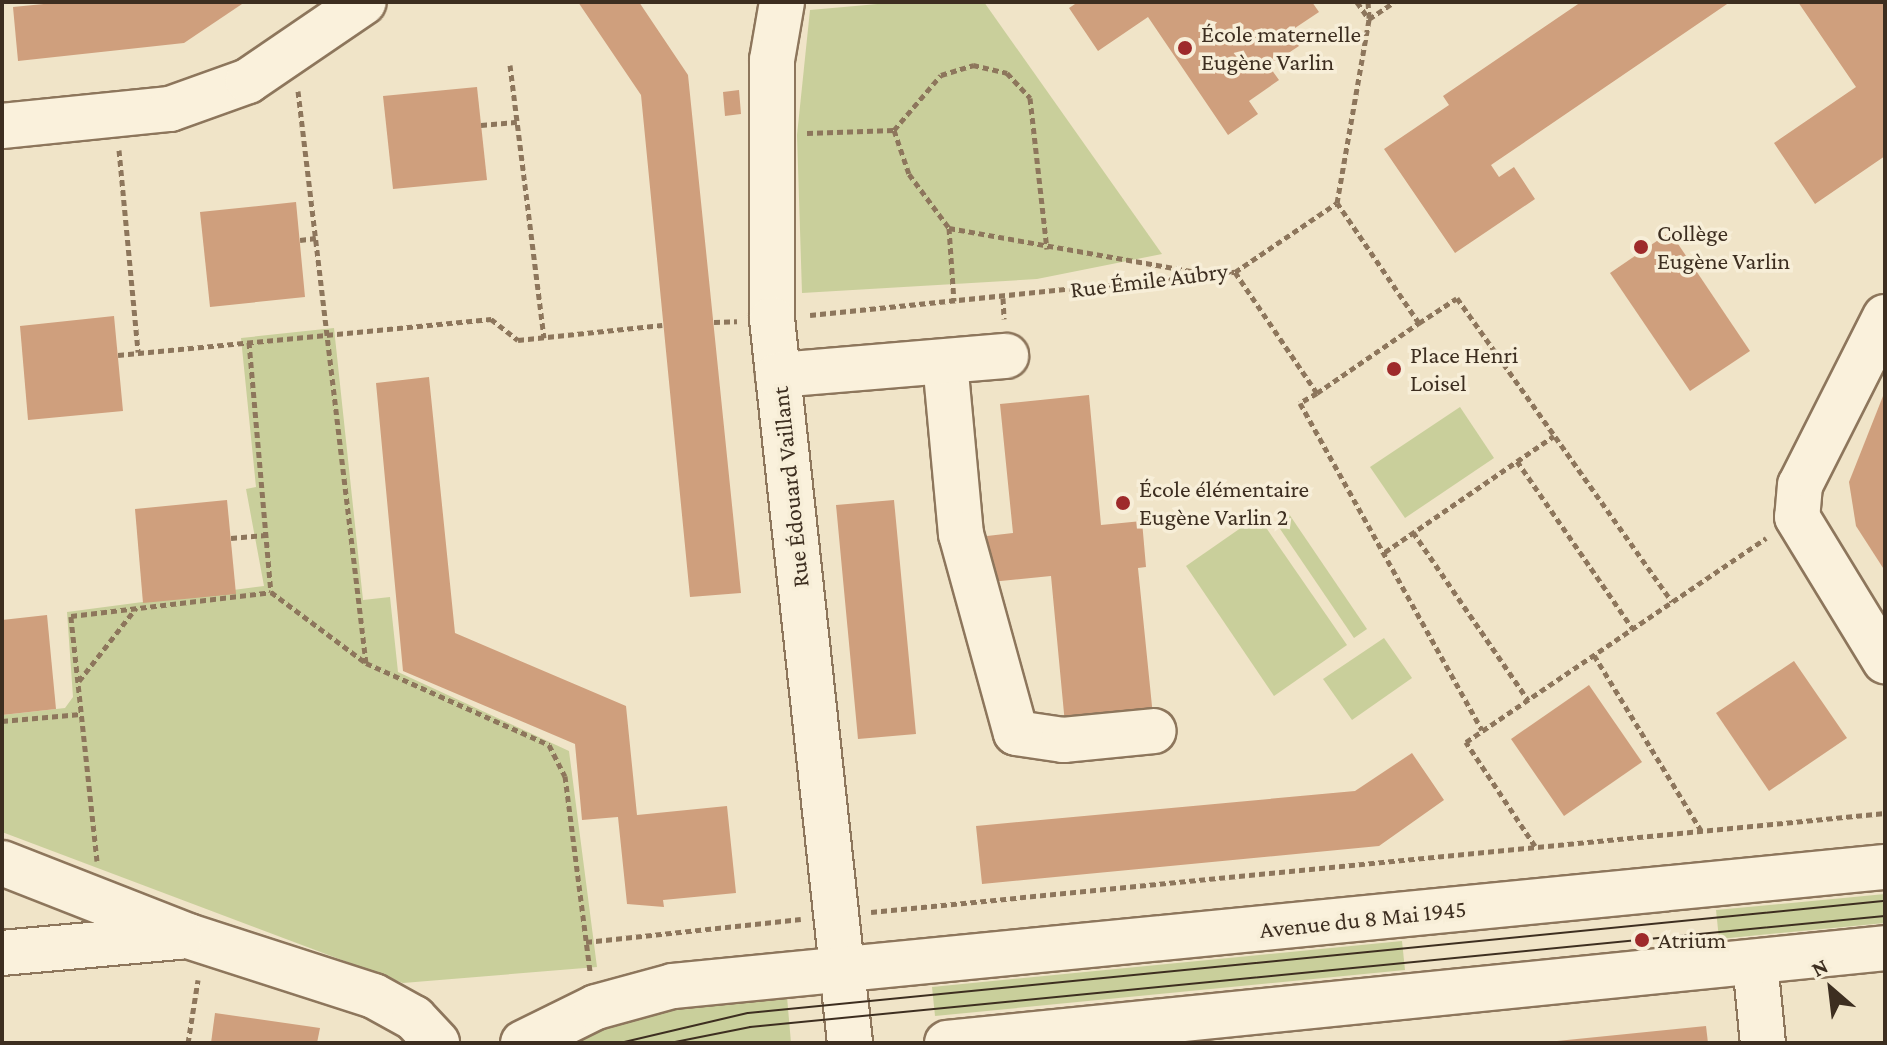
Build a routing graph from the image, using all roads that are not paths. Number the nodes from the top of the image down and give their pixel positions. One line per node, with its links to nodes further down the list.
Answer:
1 (364, 2): 3 (street)
2 (782, 2): 7 (street, Rue Édouard Vaillant)
3 (2, 126)
4 (1885, 317): 8 (street)
5 (1006, 356): 6 (street)
6 (945, 362): 7 (street); 9 (street)
7 (778, 375): 16 (street, Rue Édouard Vaillant)
8 (1885, 661)
9 (1154, 731)
10 (2, 863): 12 (street)
11 (1885, 867): 16 (street, Avenue du 8 Mai 1945)
12 (188, 936): 14 (street); 17 (street)
13 (1885, 948): 15 (street)
14 (2, 953)
15 (1755, 962): 20 (street); 21 (street)
16 (842, 971): 18 (street, Avenue du 8 Mai 1945); 19 (street)
17 (437, 1043)
18 (523, 1043)
19 (850, 1043)
20 (947, 1043)
21 (1763, 1043)

